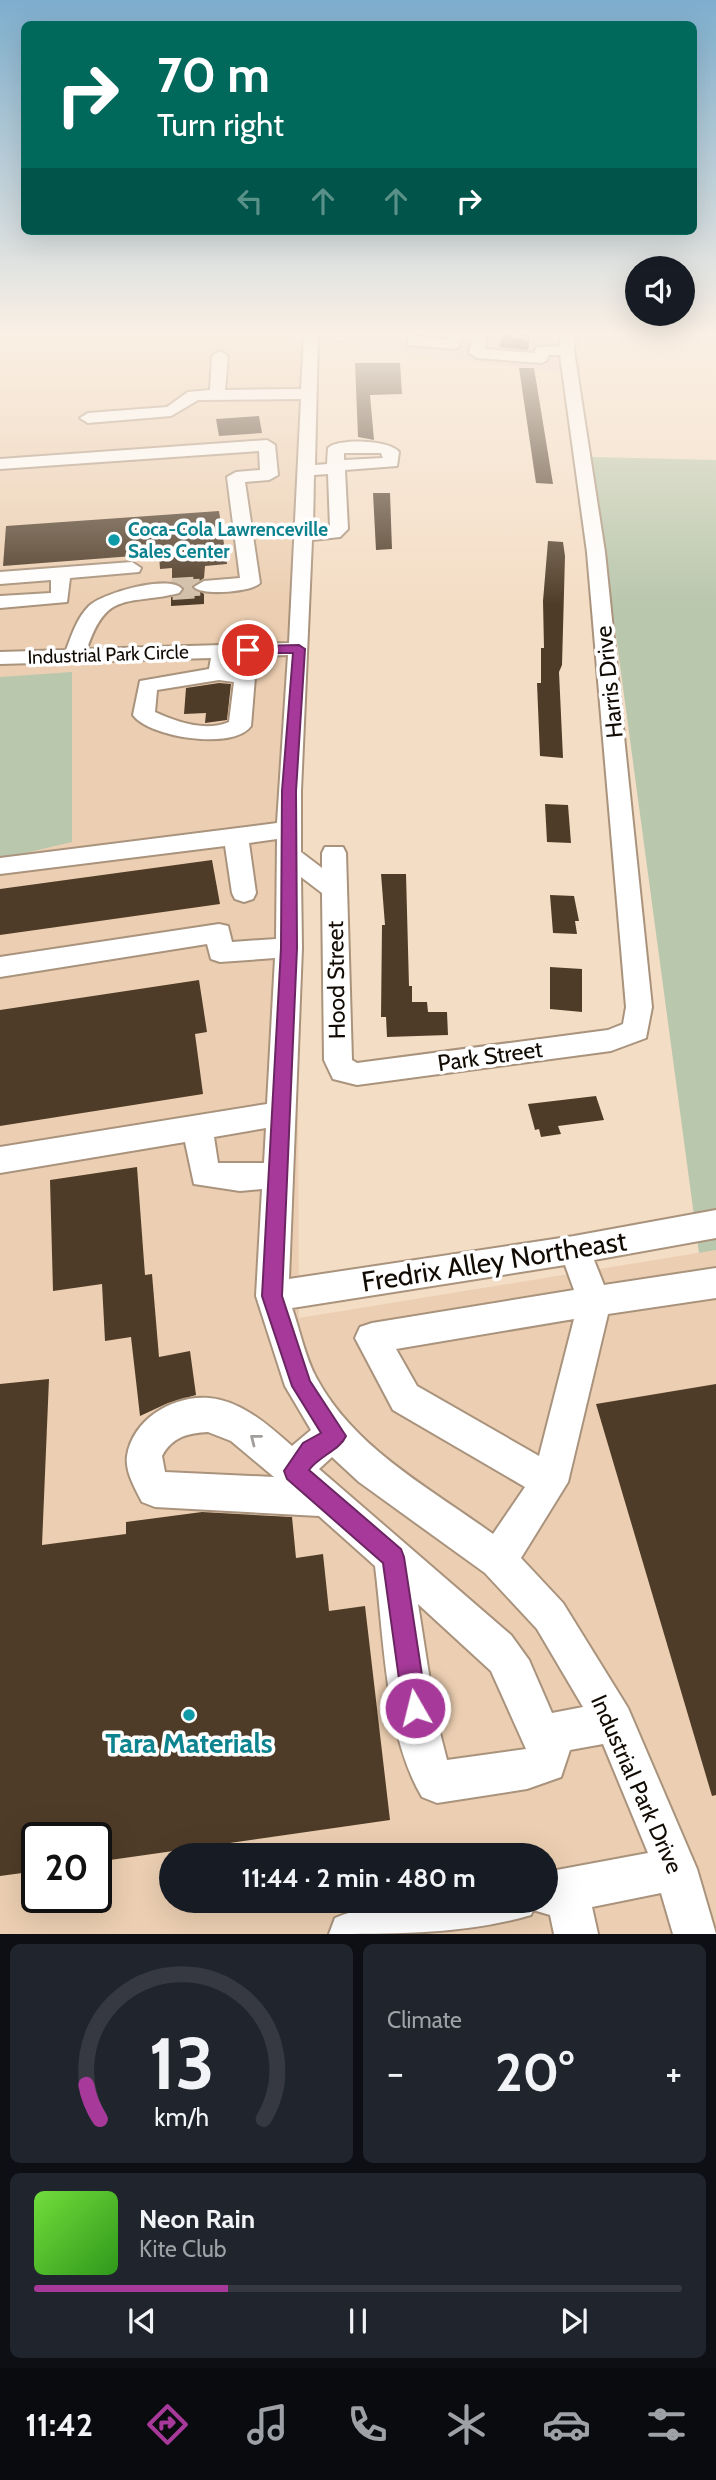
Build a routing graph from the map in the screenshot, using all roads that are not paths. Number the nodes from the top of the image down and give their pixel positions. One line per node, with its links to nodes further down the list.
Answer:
1 (306, 425): 5 (street, Industrial Park Drive)
2 (580, 425): 28 (street, Harris Drive)
3 (0, 464): 12 (street)
4 (336, 467): 5 (street); 6 (street)
5 (305, 470): 7 (street, Industrial Park Drive)
6 (337, 493): 7 (street); 8 (street)
7 (304, 494): 8 (street, Industrial Park Drive)
8 (303, 535): 15 (street, Industrial Park Drive)
9 (132, 568): 10 (street)
10 (61, 573): 11 (street); 14 (street)
11 (0, 578)
12 (204, 587)
13 (172, 589): 17 (street)
14 (0, 602)
15 (299, 649): 16 (street, Industrial Park Circle); 21 (street, Industrial Park Drive)
16 (222, 650): 17 (street, Industrial Park Circle); 19 (street)
17 (74, 656): 18 (street, Industrial Park Circle)
18 (0, 658)
19 (219, 674): 19 (street)
20 (236, 836): 21 (street); 23 (street); 25 (street)
21 (288, 842): 24 (street, Hood Street); 26 (street, Industrial Park Drive)
22 (334, 853): 24 (street, Hood Street)
23 (0, 866)
24 (334, 888): 29 (street, Hood Street)
25 (244, 892)
26 (289, 948): 27 (street); 30 (street, Industrial Park Drive)
27 (0, 967)
28 (636, 1030): 29 (street, Park Street)
29 (342, 1071)
30 (280, 1114): 31 (street); 33 (street, Industrial Park Drive)
31 (198, 1129): 32 (street); 33 (street)
32 (0, 1160)
33 (278, 1175): 37 (street, Industrial Park Drive)
34 (716, 1224): 35 (street, Fredrix Alley Northeast)
35 (574, 1250): 37 (street, Fredrix Alley Northeast); 38 (street)
36 (716, 1283): 38 (street)
37 (272, 1296): 39 (street, Industrial Park Drive)
38 (595, 1301): 41 (street); 41 (street)
39 (335, 1436): 40 (street); 44 (street, Industrial Park Drive)
40 (295, 1471): 42 (street); 42 (street, one-way to 42)
41 (550, 1482): 44 (street)
42 (327, 1498): 43 (street)
43 (393, 1557): 46 (street); 46 (street)
44 (498, 1560): 45 (street, Industrial Park Drive)
45 (614, 1722): 46 (street); 47 (street, Industrial Park Drive)
46 (541, 1735)
47 (676, 1869): 48 (street); 53 (street, Industrial Park Drive)
48 (558, 1892)
49 (558, 1896): 52 (street)
50 (456, 1913): 51 (street)
51 (369, 1932)
52 (576, 1934)
53 (695, 1934)

